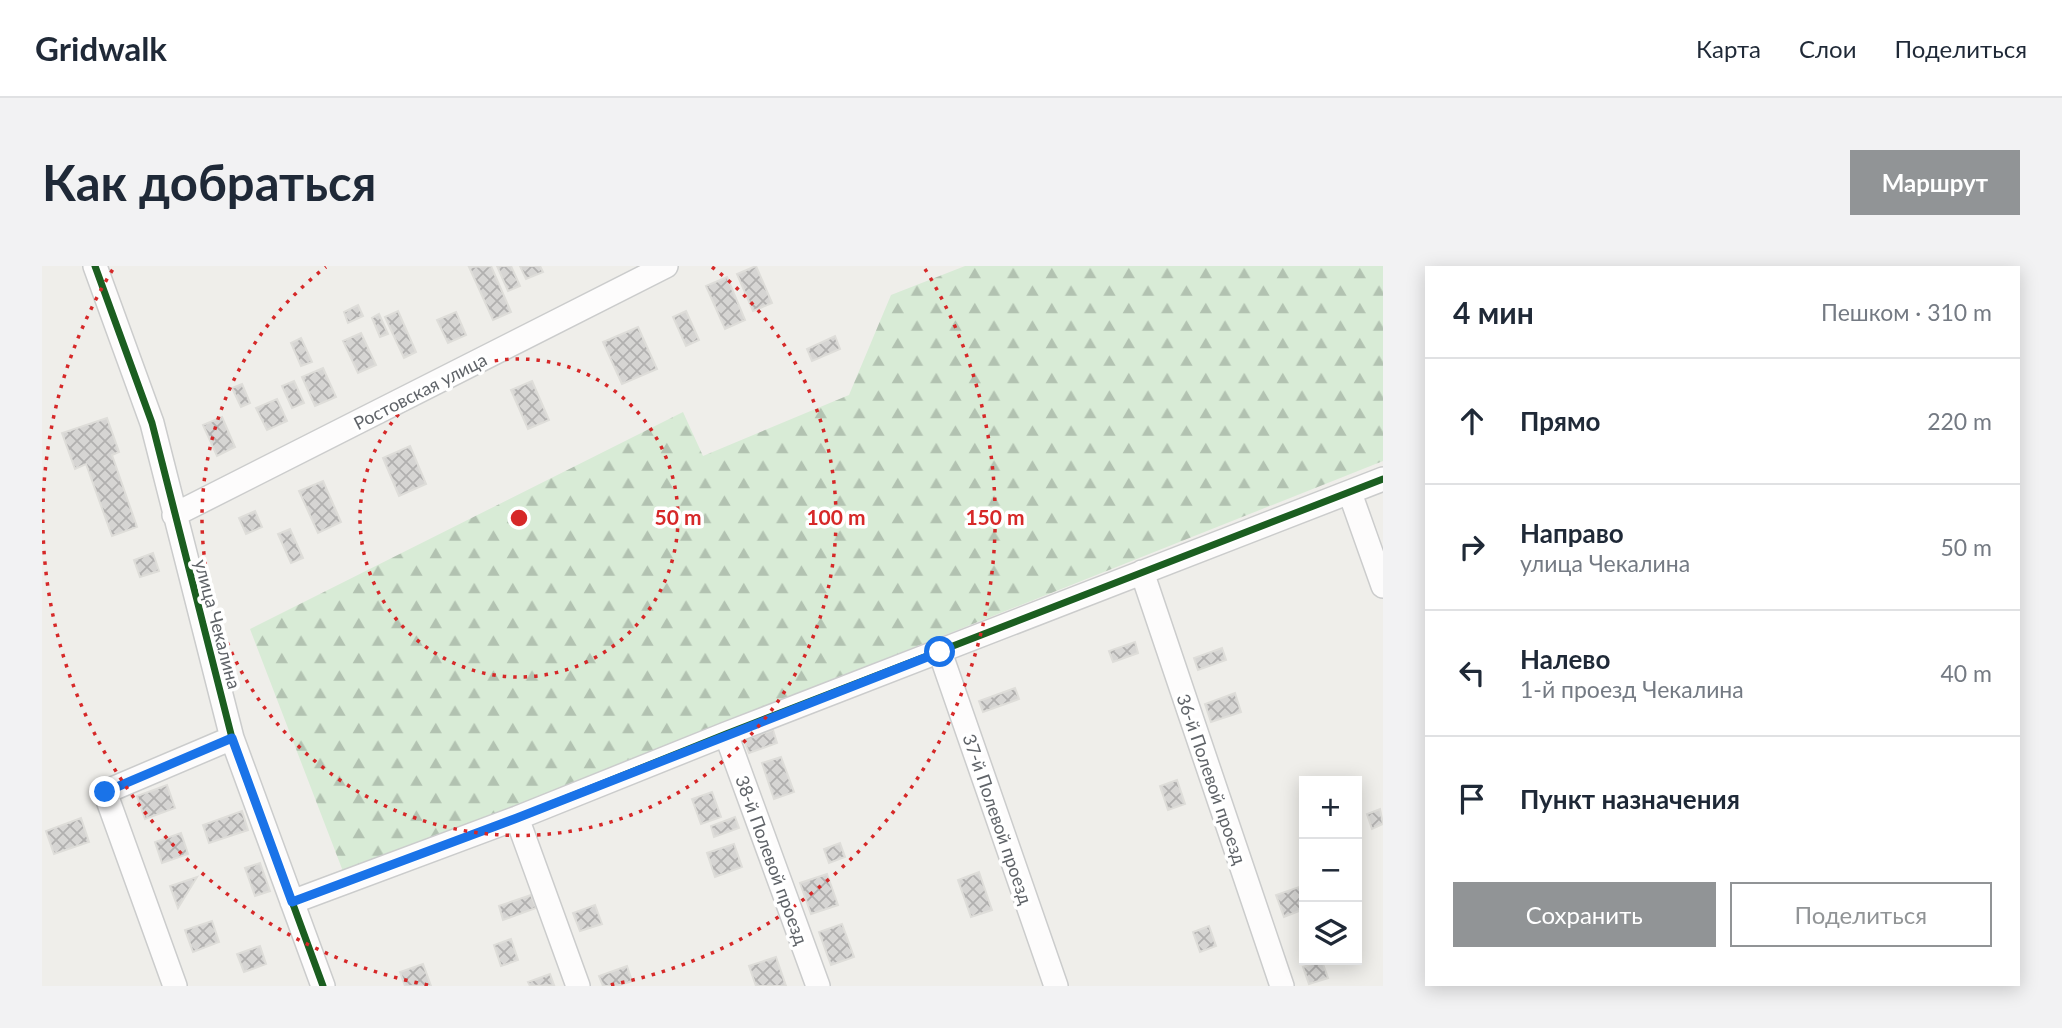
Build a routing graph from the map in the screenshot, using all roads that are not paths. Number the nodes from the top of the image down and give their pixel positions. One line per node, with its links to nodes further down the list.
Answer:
1 (94, 266): 5 (street, улица Чекалина)
2 (666, 266): 5 (street, Ростовская улица)
3 (1383, 479): 4 (street)
4 (1350, 492): 6 (street); 7 (street)
5 (173, 515): 10 (street, улица Чекалина)
6 (1142, 572): 8 (street); 18 (street, 36-й Полевой проезд)
7 (1383, 586)
8 (940, 652): 9 (street); 17 (street, 37-й Полевой проезд)
9 (726, 734): 11 (street); 16 (street, 38-й Полевой проезд)
10 (232, 738): 12 (street, улица Чекалина); 13 (street)
11 (517, 818): 12 (street); 15 (street)
12 (292, 902): 14 (street, улица Чекалина)
13 (175, 986)
14 (323, 986)
15 (578, 986)
16 (818, 986)
17 (1056, 986)
18 (1282, 986)

